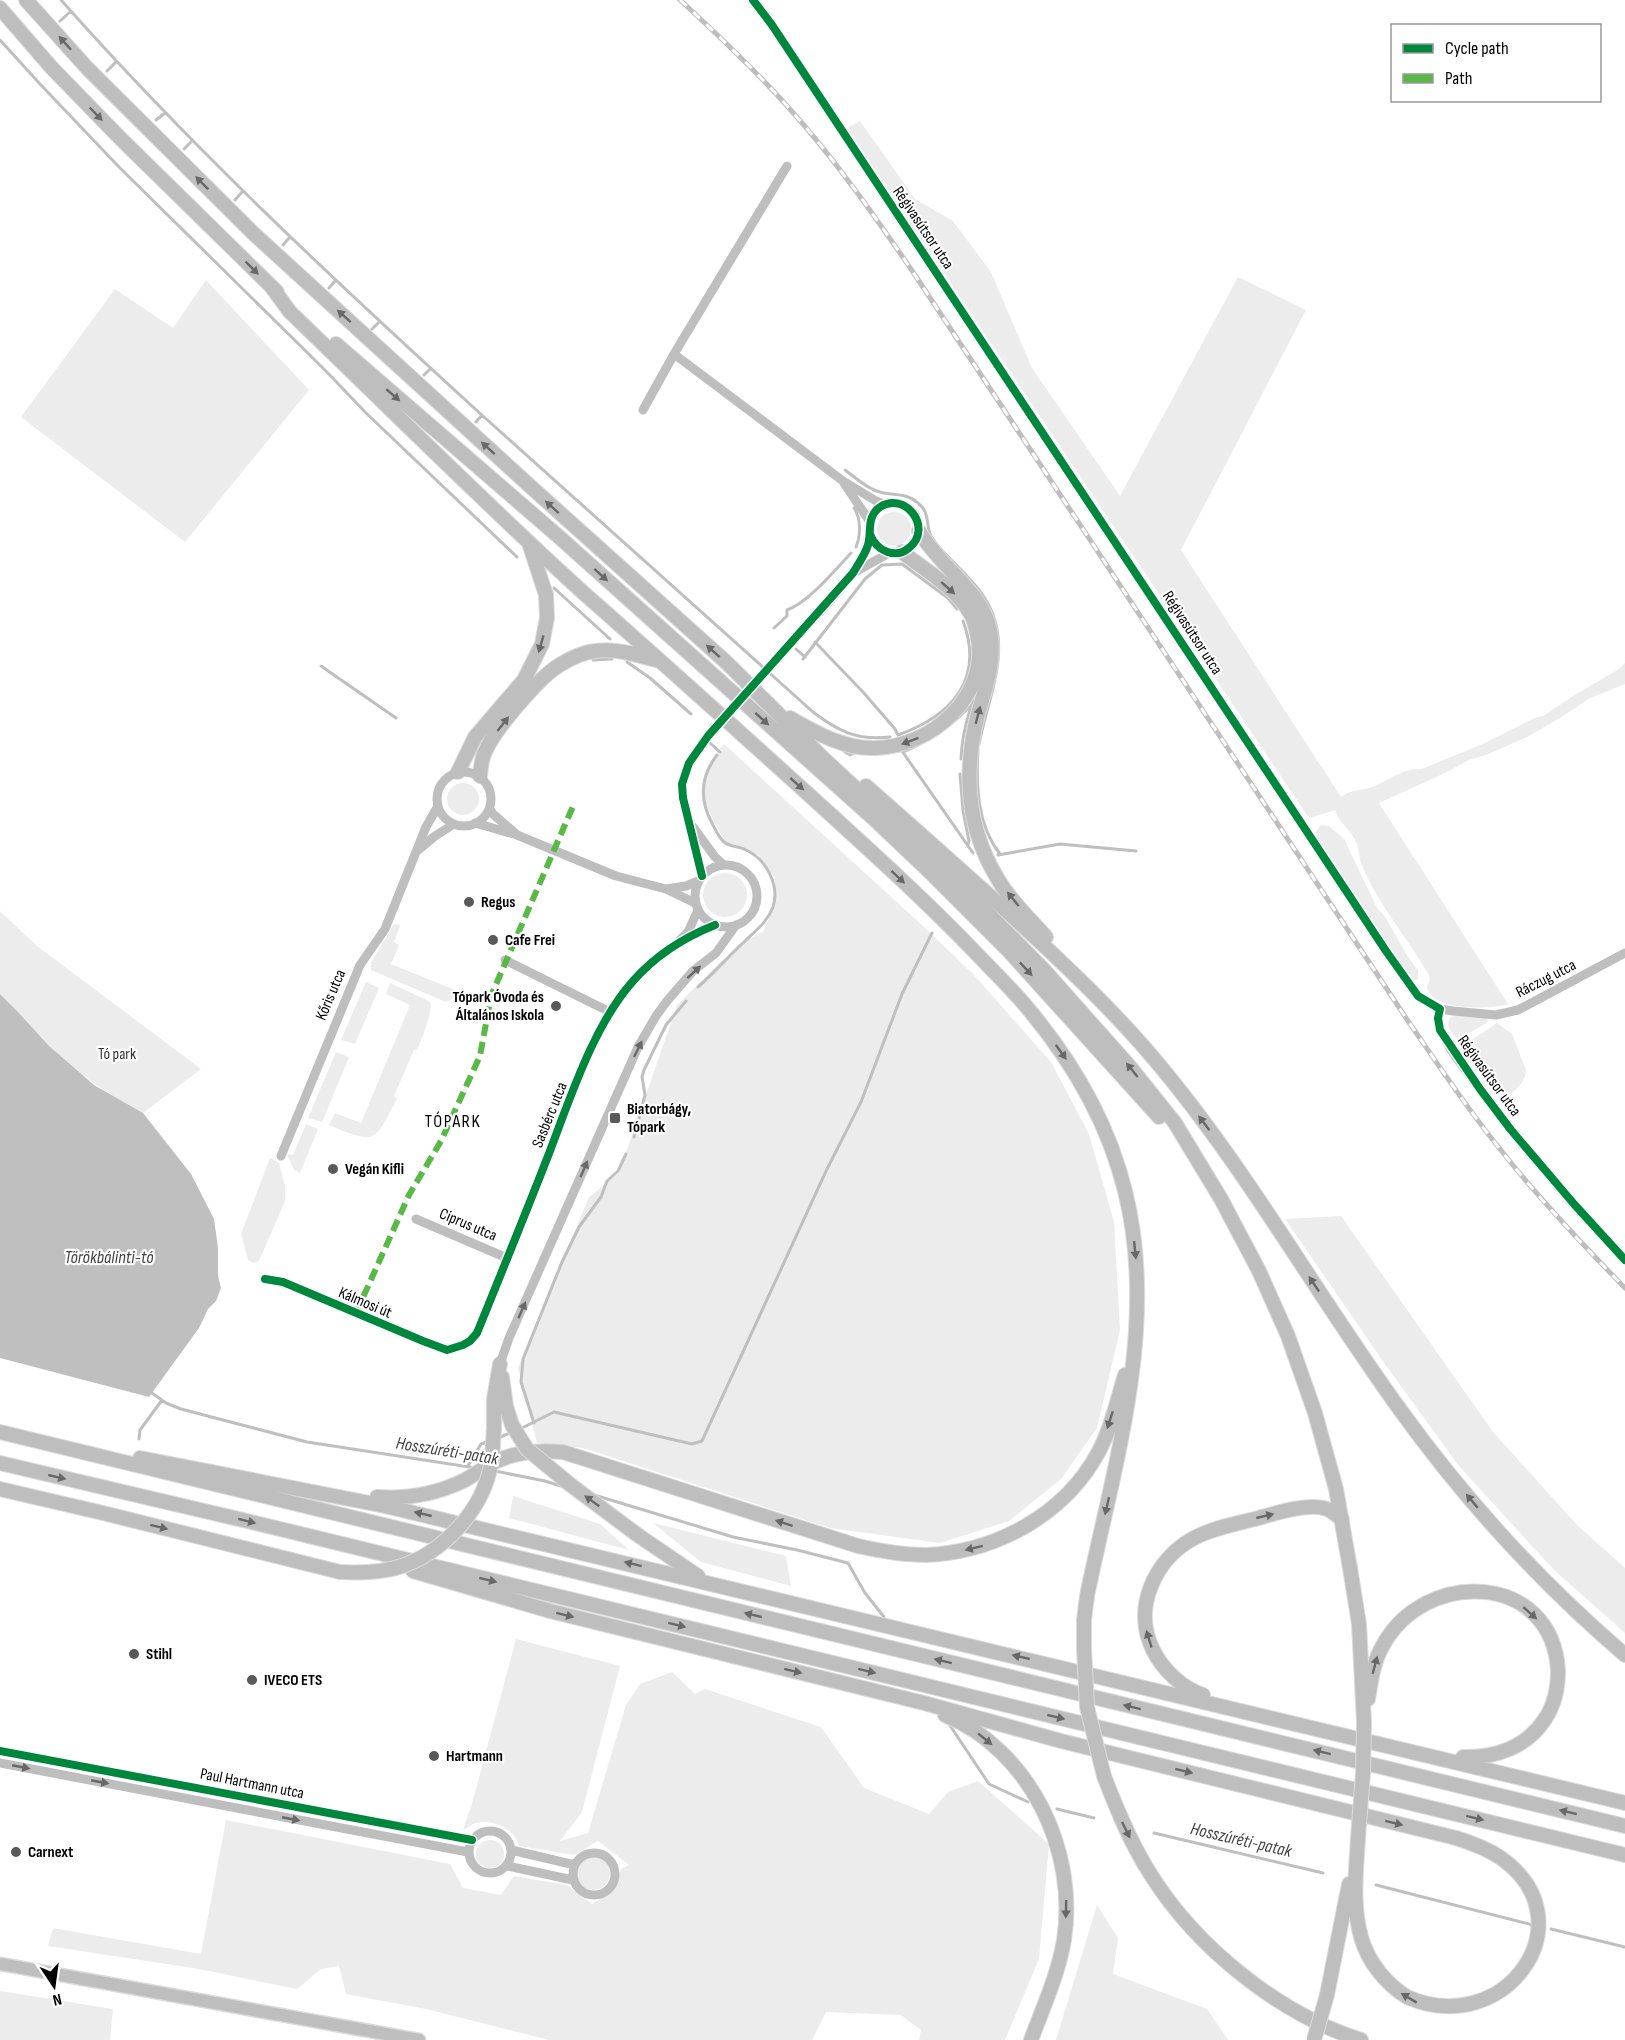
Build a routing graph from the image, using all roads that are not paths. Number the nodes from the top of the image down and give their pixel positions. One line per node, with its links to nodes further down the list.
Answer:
1 (26, 0): 17 (highway, one-way to 1)
2 (753, 0): 38 (street, Régivasútsor utca)
3 (0, 9): 5 (highway, one-way to 5)
4 (787, 166): 6 (street)
5 (271, 286): 13 (highway); 40 (highway, one-way to 40)
6 (674, 354): 7 (street); 8 (street)
7 (643, 410)
8 (843, 481): 9 (street); 10 (street)
9 (886, 505): 10 (street); 11 (street)
10 (870, 522): 12 (street)
11 (919, 531): 14 (street); 37 (highway, one-way to 11)
12 (870, 534): 14 (street); 15 (street)
13 (530, 544): 16 (highway); 19 (highway, one-way to 19)
14 (896, 552): 15 (street); 17 (highway, one-way to 17)
15 (853, 573): 23 (street, bridge)
16 (659, 660): 20 (highway, one-way to 16); 46 (highway, one-way to 46)
17 (770, 706): 18 (highway)
18 (790, 725): 37 (highway); 40 (highway, one-way to 18)
19 (458, 772): 20 (street); 21 (street)
20 (480, 777): 22 (street)
21 (438, 806): 24 (street); 27 (street, Kőris utca)
22 (490, 808): 25 (street); 26 (street)
23 (690, 822): 28 (street); 29 (street)
24 (454, 824): 25 (street); 27 (street)
25 (476, 824): 26 (street)
26 (517, 835): 30 (street)
27 (417, 850): 41 (street, Kőris utca)
28 (724, 865): 29 (street); 33 (street)
29 (700, 879): 30 (street); 31 (street)
30 (666, 889): 31 (street)
31 (697, 907): 32 (street); 34 (street, Sasbérc utca)
32 (715, 925): 33 (street); 34 (street, Sasbérc utca)
33 (736, 925): 48 (street, one-way to 33)
34 (677, 944): 39 (street, Sasbérc utca)
35 (1625, 953): 38 (street, Ráczug utca)
36 (505, 960): 39 (street)
37 (1061, 961): 57 (highway, one-way to 37)
38 (1440, 1009): 44 (street, Régivasútsor utca)
39 (609, 1012): 43 (street, Sasbérc utca)
40 (1191, 1152): 54 (highway)
41 (281, 1156)
42 (416, 1219): 43 (street, Ciprus utca)
43 (507, 1258): 47 (street, Sasbérc utca)
44 (1625, 1260)
45 (265, 1279): 47 (street, Kálmosi út)
46 (1135, 1345): 53 (highway, one-way to 53); 78 (highway, one-way to 78, bridge)
47 (455, 1349)
48 (500, 1364): 52 (highway, one-way to 48, bridge); 56 (highway, one-way to 48, bridge)
49 (0, 1432): 50 (highway)
50 (51, 1444): 53 (highway); 65 (highway, one-way to 50)
51 (0, 1463): 55 (highway, one-way to 55)
52 (0, 1489)
53 (330, 1494): 56 (highway, one-way to 53)
54 (1342, 1519): 59 (highway, one-way to 54); 60 (highway)
55 (349, 1547): 58 (highway, one-way to 58); 70 (highway, one-way to 70)
56 (710, 1583): 59 (highway, one-way to 56)
57 (1625, 1655)
58 (895, 1696): 66 (highway, one-way to 66); 76 (highway, one-way to 76)
59 (1241, 1709): 62 (highway)
60 (1364, 1722): 62 (highway, one-way to 62); 66 (highway, bridge)
61 (0, 1751): 67 (street, Paul Hartmann utca)
62 (1439, 1757): 64 (highway)
63 (0, 1763): 69 (street, Paul Hartmann utca, one-way to 69)
64 (1625, 1803)
65 (1625, 1826)
66 (1358, 1838): 77 (highway, bridge)
67 (472, 1840): 68 (street); 69 (street)
68 (511, 1850): 71 (street); 72 (street)
69 (468, 1852): 72 (street)
70 (1625, 1854)
71 (574, 1865): 73 (street); 73 (street)
72 (507, 1866): 73 (street)
73 (573, 1880)
74 (0, 1964): 75 (main road)
75 (419, 2040)
76 (1031, 2040)
77 (1314, 2040)
78 (1361, 2040)

